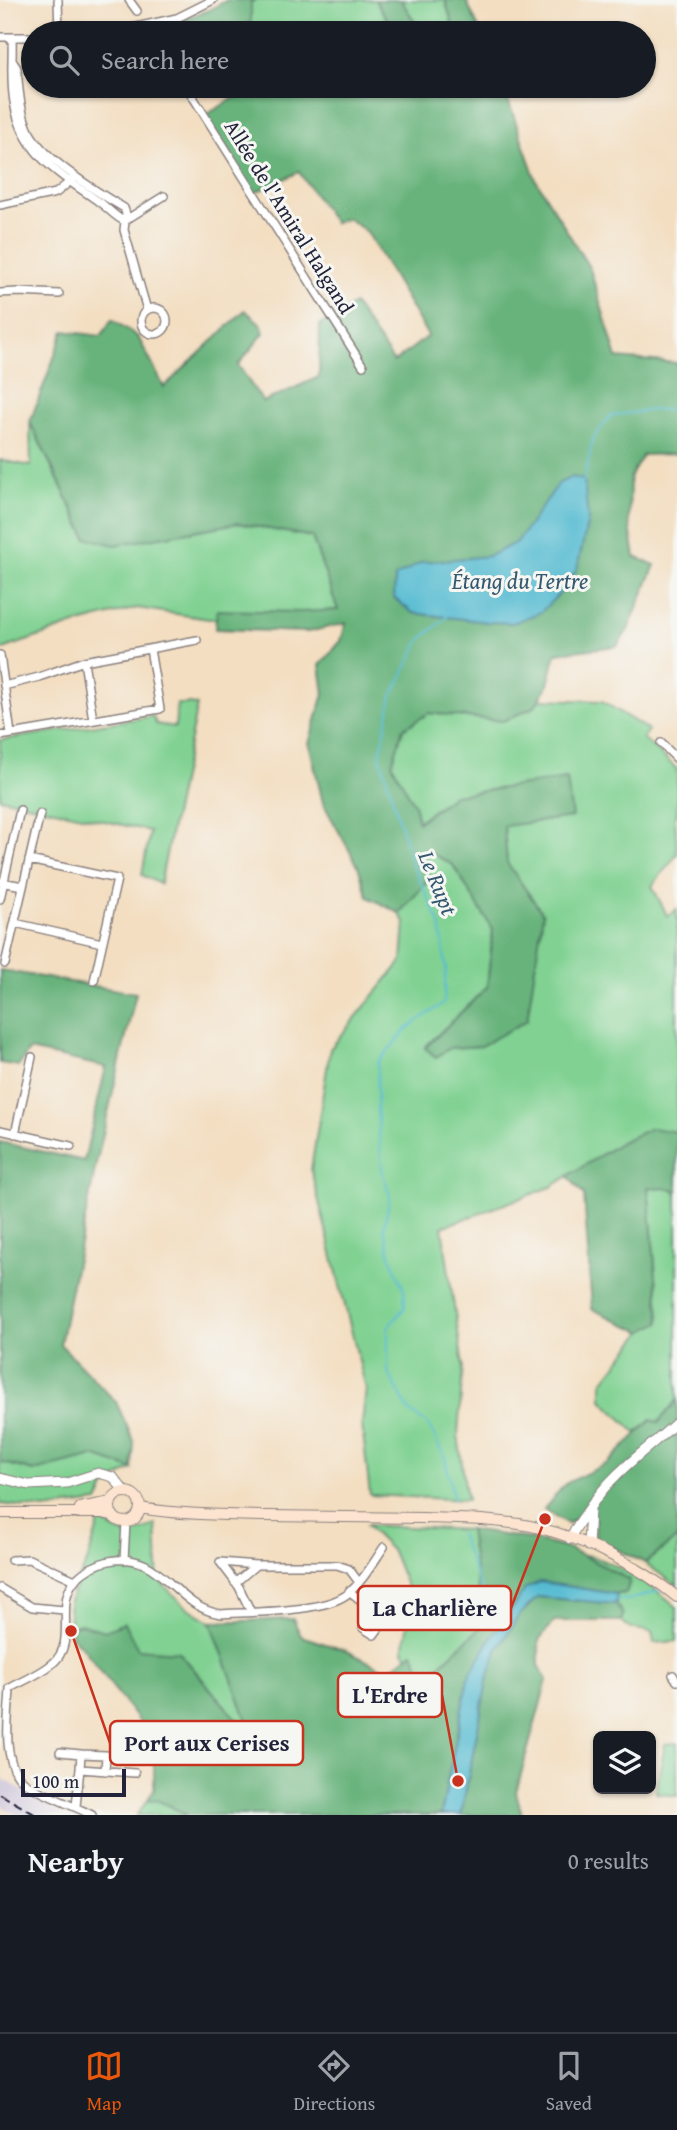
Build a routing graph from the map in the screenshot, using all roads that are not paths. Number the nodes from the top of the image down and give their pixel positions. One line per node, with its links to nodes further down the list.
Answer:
1 (58, 0): 5 (street)
2 (129, 0): 4 (street)
3 (213, 0): 6 (street)
4 (137, 11)
5 (59, 21)
6 (165, 21)
7 (0, 37): 8 (street)
8 (12, 37): 9 (street); 11 (street)
9 (21, 37)
10 (194, 98): 18 (street, Allée de l'Amiral Halgand)
11 (73, 179): 13 (street); 14 (street)
12 (164, 196): 14 (street)
13 (0, 205)
14 (124, 221): 17 (street)
15 (0, 293): 16 (street)
16 (59, 295)
17 (147, 310)
18 (363, 366)
19 (197, 640): 20 (street)
20 (150, 649): 22 (street); 24 (street)
21 (0, 655): 23 (street)
22 (83, 661): 23 (street); 24 (street)
23 (4, 686): 25 (street)
24 (93, 720): 25 (street)
25 (11, 734): 26 (street)
26 (0, 736)
27 (661, 743): 28 (street)
28 (677, 759)
29 (20, 810): 32 (street)
30 (40, 814): 31 (street)
31 (29, 860): 33 (street); 36 (street)
32 (2, 882): 33 (street); 34 (street)
33 (23, 886): 35 (street)
34 (0, 899)
35 (15, 923): 36 (street); 37 (street)
36 (102, 943): 38 (street)
37 (5, 964)
38 (94, 981)
39 (33, 1057): 41 (street)
40 (0, 1130): 41 (street)
41 (15, 1134): 42 (street)
42 (71, 1146)
43 (677, 1422): 47 (street)
44 (0, 1479): 45 (street)
45 (125, 1492): 46 (main road); 48 (main road)
46 (111, 1502): 50 (main road); 51 (main road)
47 (590, 1507): 53 (street); 54 (street)
48 (140, 1508): 52 (main road); 53 (main road)
49 (0, 1513): 50 (main road)
50 (45, 1513): 51 (main road)
51 (113, 1515): 52 (main road)
52 (126, 1522): 57 (street)
53 (570, 1539): 54 (main road)
54 (588, 1546): 64 (main road)
55 (384, 1547): 60 (street)
56 (10, 1560): 59 (street)
57 (124, 1560): 59 (street); 67 (street)
58 (256, 1565): 60 (street); 61 (street); 61 (street)
59 (75, 1580): 65 (street)
60 (358, 1581): 63 (street)
61 (235, 1583): 67 (street)
62 (0, 1588): 65 (street)
63 (349, 1591): 66 (street); 67 (street)
64 (677, 1597)
65 (64, 1609): 69 (street)
66 (373, 1610)
67 (251, 1612)
68 (0, 1687): 69 (street)
69 (10, 1688): 75 (street)
70 (60, 1752): 71 (street)
71 (81, 1754): 72 (street); 73 (street)
72 (80, 1769): 73 (street); 75 (street)
73 (105, 1771): 74 (street)
74 (135, 1773)
75 (76, 1806): 76 (street)
76 (92, 1815)

